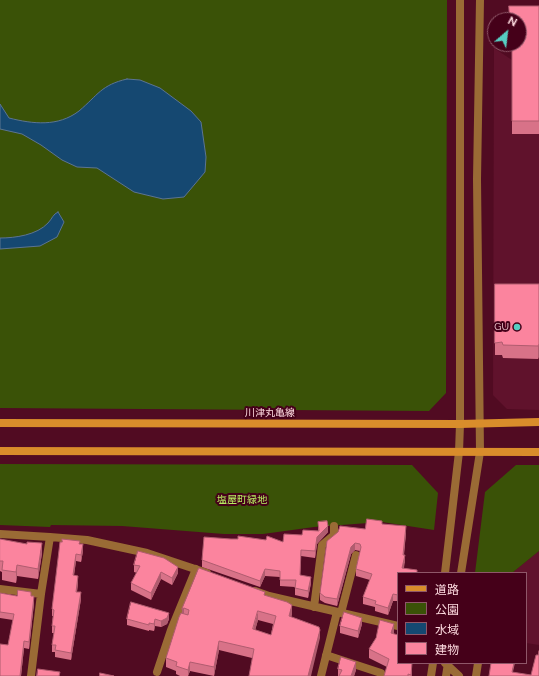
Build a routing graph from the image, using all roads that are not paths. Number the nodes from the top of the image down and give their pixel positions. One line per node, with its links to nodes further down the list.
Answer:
1 (460, 0): 6 (street)
2 (480, 0): 3 (street)
3 (480, 422): 4 (main road, 川津丸亀線); 6 (main road, 川津丸亀線); 9 (street)
4 (539, 422)
5 (0, 423): 6 (main road, 川津丸亀線)
6 (460, 424): 8 (street)
7 (0, 451): 8 (main road)
8 (459, 452): 9 (main road); 16 (street)
9 (480, 452): 10 (main road); 17 (street)
10 (539, 452)
11 (334, 526): 22 (street)
12 (0, 534): 13 (street)
13 (50, 537): 15 (street); 21 (street)
14 (356, 555): 23 (street)
15 (196, 569): 18 (street); 29 (street)
16 (445, 572)
17 (461, 572)
18 (218, 577)
19 (247, 588): 22 (street)
20 (0, 589): 21 (street)
21 (41, 594): 31 (street)
22 (314, 607): 23 (street)
23 (339, 613): 24 (street); 25 (street)
24 (397, 626)
25 (326, 655): 30 (street); 32 (street)
26 (433, 664): 33 (street)
27 (447, 664): 34 (street); 35 (street)
28 (478, 664): 36 (street)
29 (157, 672)
30 (381, 673)
31 (31, 676)
32 (321, 676)
33 (432, 676)
34 (446, 676)
35 (459, 676)
36 (476, 676)

